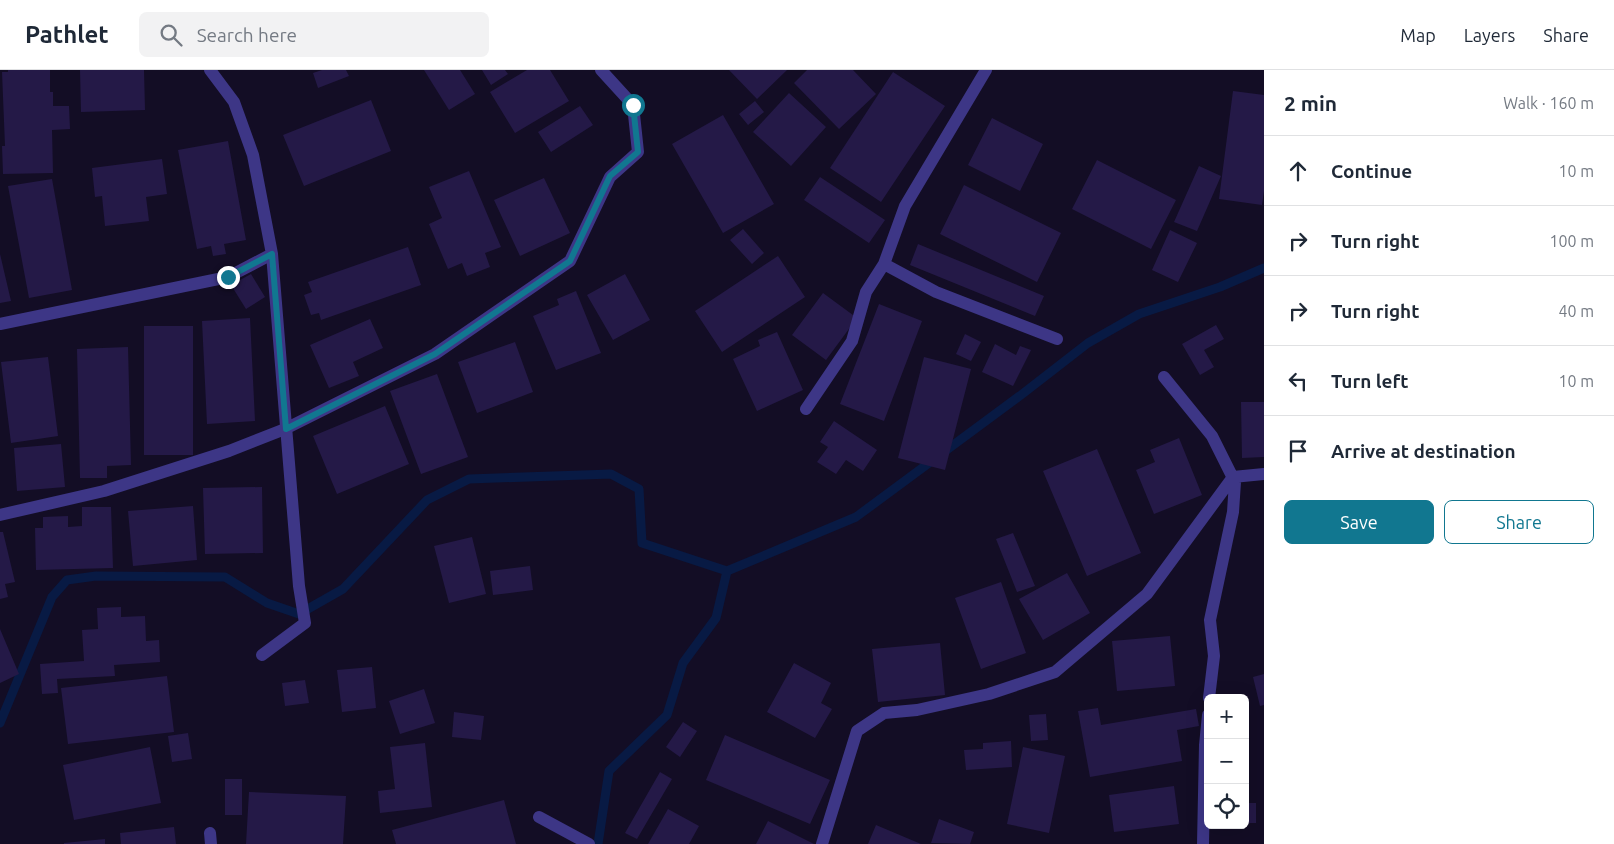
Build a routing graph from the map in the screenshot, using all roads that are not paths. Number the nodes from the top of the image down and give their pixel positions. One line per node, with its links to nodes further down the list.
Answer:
1 (210, 70): 4 (street)
2 (601, 70): 10 (street)
3 (986, 70): 5 (street)
4 (272, 254): 6 (street); 10 (street)
5 (884, 264): 7 (street); 9 (street)
6 (0, 324)
7 (1057, 339)
8 (1164, 377): 12 (street)
9 (806, 409)
10 (286, 429): 13 (street); 14 (street)
11 (1264, 474): 12 (street)
12 (1233, 477): 15 (street); 19 (street)
13 (0, 516)
14 (262, 655)
15 (1210, 694)
16 (1206, 739): 20 (street)
17 (539, 817): 18 (street)
18 (589, 844)
19 (822, 844)
20 (1203, 844)

